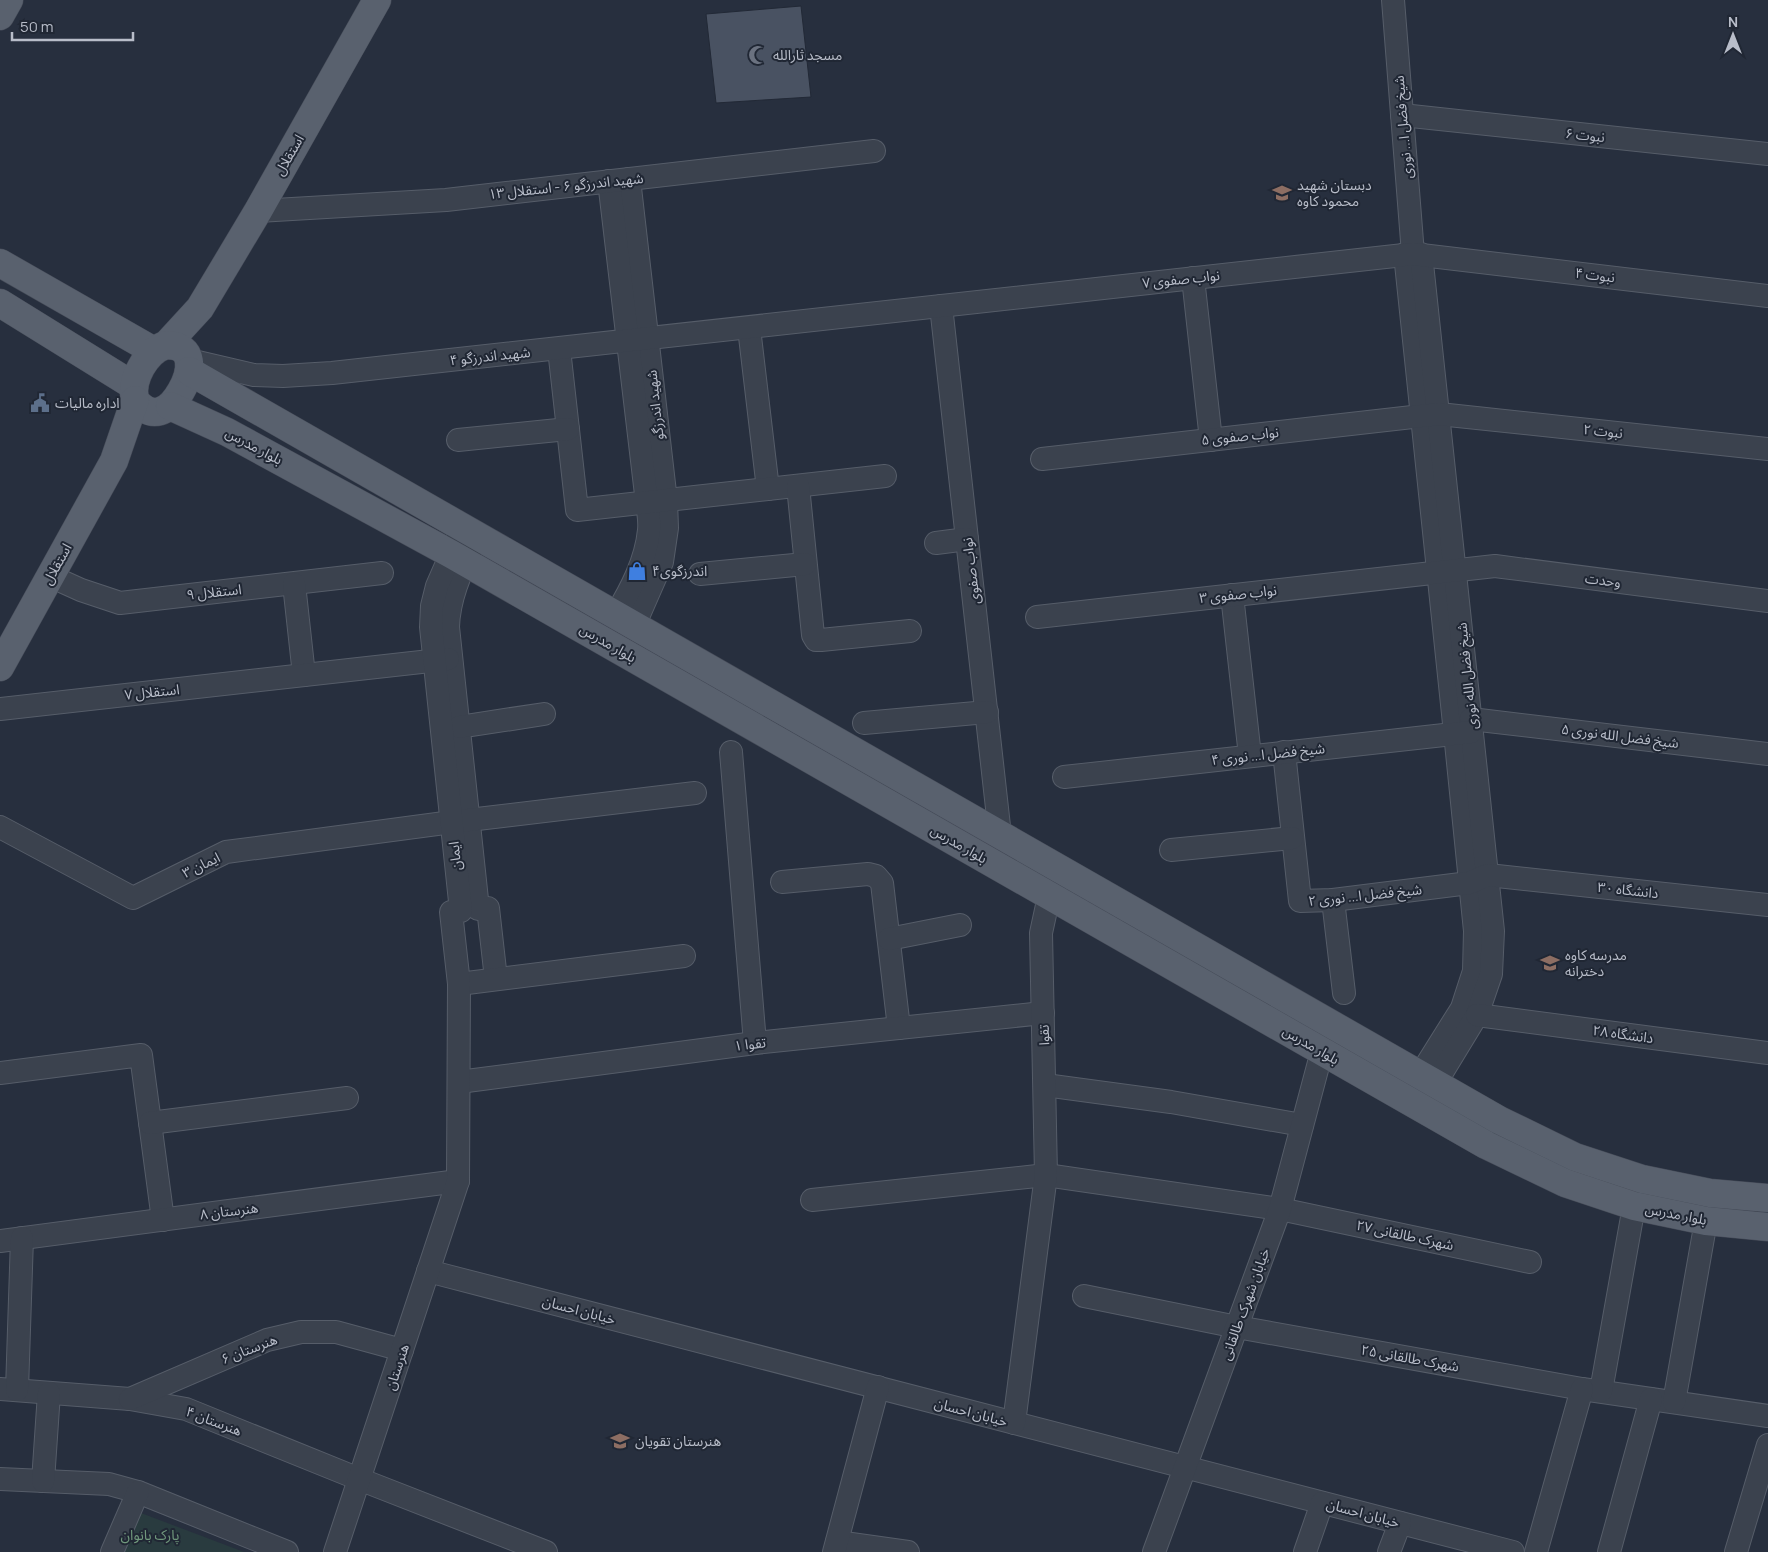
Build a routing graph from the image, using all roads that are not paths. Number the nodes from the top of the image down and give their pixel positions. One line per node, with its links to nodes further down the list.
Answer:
1 (9, 0): 4 (main road)
2 (377, 0): 9 (main road, استقلال)
3 (1393, 0): 5 (street, شیخ فضل ا... نوری)
4 (0, 16)
5 (1402, 116): 7 (street, نبوت ۶); 10 (street, شیخ فضل ا... نوری)
6 (874, 151): 8 (street, شهید اندرزگو ۶ - استقلال ۱۳)
7 (1768, 154)
8 (619, 180): 9 (street, شهید اندرزگو ۶ - استقلال ۱۳); 17 (street, شهید اندرزگو)
9 (258, 211): 19 (main road, استقلال)
10 (1413, 254): 12 (street, نواب صفوی ۷); 13 (street, نبوت ۴); 22 (street, شیخ فضل الله نوری)
11 (0, 263): 19 (main road, بلوار مدرس)
12 (1193, 278): 15 (street, نواب صفوی ۷); 25 (street)
13 (1768, 296)
14 (0, 303): 20 (main road)
15 (941, 306): 16 (street, نواب صفوی ۷); 34 (street, نواب صفوی)
16 (749, 328): 17 (street, شهید اندرزگو ۴); 31 (street)
17 (638, 340): 18 (street, شهید اندرزگو ۴); 32 (street, شهید اندرزگو)
18 (559, 349): 19 (street, شهید اندرزگو ۴); 23 (street)
19 (177, 357): 20 (main road); 21 (main road); 33 (main road, بلوار مدرس)
20 (134, 393): 21 (main road); 28 (main road, استقلال)
21 (167, 408): 28 (main road, استقلال); 36 (main road, بلوار مدرس)
22 (1430, 415): 25 (street, نواب صفوی ۵); 26 (street, نبوت ۲); 38 (street, شیخ فضل الله نوری)
23 (568, 429): 24 (street); 32 (street)
24 (458, 440)
25 (1211, 440): 27 (street, نواب صفوی ۵)
26 (1768, 449)
27 (1042, 458)
28 (114, 461): 41 (main road, استقلال)
29 (885, 476): 30 (street)
30 (798, 486): 31 (street); 37 (street)
31 (768, 489): 32 (street)
32 (656, 502): 46 (street, شهید اندرزگو)
33 (470, 532): 36 (street, ایمان); 46 (main road, بلوار مدرس)
34 (967, 539): 35 (street); 52 (street, نواب صفوی)
35 (936, 543)
36 (459, 558): 48 (street, ایمان); 70 (main road, بلوار مدرس)
37 (805, 564): 40 (street); 47 (street)
38 (1447, 571): 43 (street, نواب صفوی ۳); 44 (street, وحدت); 56 (street, شیخ فضل الله نوری)
39 (382, 573): 42 (street, استقلال ۹)
40 (700, 574)
41 (50, 576): 42 (street, استقلال ۹); 49 (main road, استقلال)
42 (294, 584): 50 (street)
43 (1232, 595): 45 (street, نواب صفوی ۳); 60 (street)
44 (1768, 601)
45 (1037, 617)
46 (625, 621): 65 (main road, بلوار مدرس)
47 (910, 631)
48 (443, 660): 50 (street, استقلال ۷); 55 (street, ایمان); 63 (street, ایمان)
49 (0, 667)
50 (304, 675): 51 (street, استقلال ۷)
51 (0, 709)
52 (987, 712): 54 (street); 65 (street, نواب صفوی)
53 (544, 714): 55 (street)
54 (864, 724)
55 (459, 727): 63 (street, ایمان)
56 (1466, 728): 58 (street, شیخ فضل ا... نوری ۴); 59 (street, شیخ فضل‌ الله نوری ۵); 68 (street, شیخ فضل الله نوری)
57 (731, 752): 83 (street)
58 (1284, 752): 60 (street, شیخ فضل ا... نوری ۴); 66 (street, شیخ فضل ا... نوری ۲)
59 (1768, 754)
60 (1250, 756): 61 (street, شیخ فضل ا... نوری ۴)
61 (1064, 777)
62 (695, 793): 63 (street)
63 (460, 821): 64 (street, ایمان ۳); 73 (street, ایمان)
64 (0, 828)
65 (1000, 835): 87 (main road, بلوار مدرس)
66 (1292, 838): 67 (street); 71 (street, شیخ فضل ا... نوری ۲)
67 (1171, 850)
68 (1478, 879): 71 (street, شیخ فضل ا... نوری ۲); 72 (street, دانشگاه ۳۰); 81 (street, شیخ فضل الله نوری); 87 (street, شیخ فضل الله نوری)
69 (782, 882): 75 (street)
70 (1049, 896): 80 (street, تقوا); 84 (main road, بلوار مدرس)
71 (1332, 900): 79 (street)
72 (1768, 905)
73 (470, 910): 77 (street); 78 (street)
74 (960, 925): 75 (street)
75 (888, 940): 82 (street)
76 (684, 956): 77 (street)
77 (496, 979): 78 (street)
78 (459, 984): 88 (street)
79 (1344, 993)
80 (1043, 1013): 82 (street, تقوا ۱); 89 (street, تقوا)
81 (1477, 1015): 85 (street, دانشگاه ۲۸); 87 (street, شیخ فضل الله نوری)
82 (899, 1028): 83 (street, تقوا ۱)
83 (755, 1043): 88 (street, تقوا ۱)
84 (1322, 1051): 92 (street, خیابان شهرک طالقانی); 97 (main road, بلوار مدرس)
85 (1768, 1054)
86 (0, 1073): 91 (street)
87 (1427, 1079): 95 (main road, بلوار مدرس)
88 (458, 1082): 94 (street)
89 (1045, 1085): 92 (street); 93 (street, تقوا)
90 (348, 1098): 91 (street)
91 (150, 1123): 99 (street)
92 (1302, 1125): 98 (street, خیابان شهرک طالقانی)
93 (1046, 1175): 96 (street, شهرک طالقانی ۲۷); 98 (street, شهرک طالقانی ۲۷); 117 (street, تقوا)
94 (458, 1181): 99 (street, هنرستان ۸); 105 (street, هنرستان)
95 (1768, 1198)
96 (812, 1200)
97 (1634, 1206): 100 (main road, بلوار مدرس); 111 (street)
98 (1280, 1209): 104 (street, شهرک طالقانی ۲۷); 107 (street, خیابان شهرک طالقانی)
99 (163, 1220): 102 (street, هنرستان ۸)
100 (1706, 1221): 101 (main road, بلوار مدرس); 115 (street)
101 (1768, 1227)
102 (22, 1238): 103 (street, هنرستان ۸); 110 (street)
103 (0, 1241)
104 (1530, 1262)
105 (428, 1271): 108 (street, هنرستان); 109 (street, خیابان احسان)
106 (1084, 1296): 107 (street, شهرک طالقانی ۲۵)
107 (1237, 1327): 111 (street, شهرک طالقانی ۲۵); 119 (street, خیابان شهرک طالقانی)
108 (402, 1350): 113 (street, هنرستان ۶); 121 (street, هنرستان)
109 (878, 1387): 117 (street, خیابان احسان); 126 (street)
110 (9, 1390): 112 (street, هنرستان ۴)
111 (1591, 1390): 114 (street, شهرک طالقانی ۲۵); 137 (street)
112 (49, 1393): 113 (street, هنرستان ۴); 122 (street)
113 (130, 1399): 121 (street, هنرستان ۴)
114 (1652, 1399): 115 (street, شهرک طالقانی ۲۵); 138 (street)
115 (1674, 1402): 116 (street, شهرک طالقانی ۲۵)
116 (1768, 1416)
117 (1014, 1423): 119 (street, خیابان احسان)
118 (1768, 1446): 139 (street)
119 (1186, 1467): 124 (street, خیابان احسان); 133 (street, خیابان شهرک طالقانی)
120 (0, 1478): 122 (street)
121 (359, 1479): 130 (street, هنرستان); 131 (street, هنرستان ۴)
122 (43, 1481): 123 (street)
123 (138, 1492): 128 (street); 129 (street)
124 (1322, 1503): 125 (street, خیابان احسان); 134 (street)
125 (1400, 1523): 127 (street, خیابان احسان); 135 (street)
126 (835, 1547): 132 (street)
127 (1480, 1548): 136 (street, خیابان احسان)
128 (112, 1552)
129 (287, 1552)
130 (335, 1552)
131 (546, 1552)
132 (908, 1552)
133 (1154, 1552)
134 (1304, 1552)
135 (1389, 1552)
136 (1513, 1552)
137 (1536, 1552)
138 (1608, 1552)
139 (1736, 1552)

